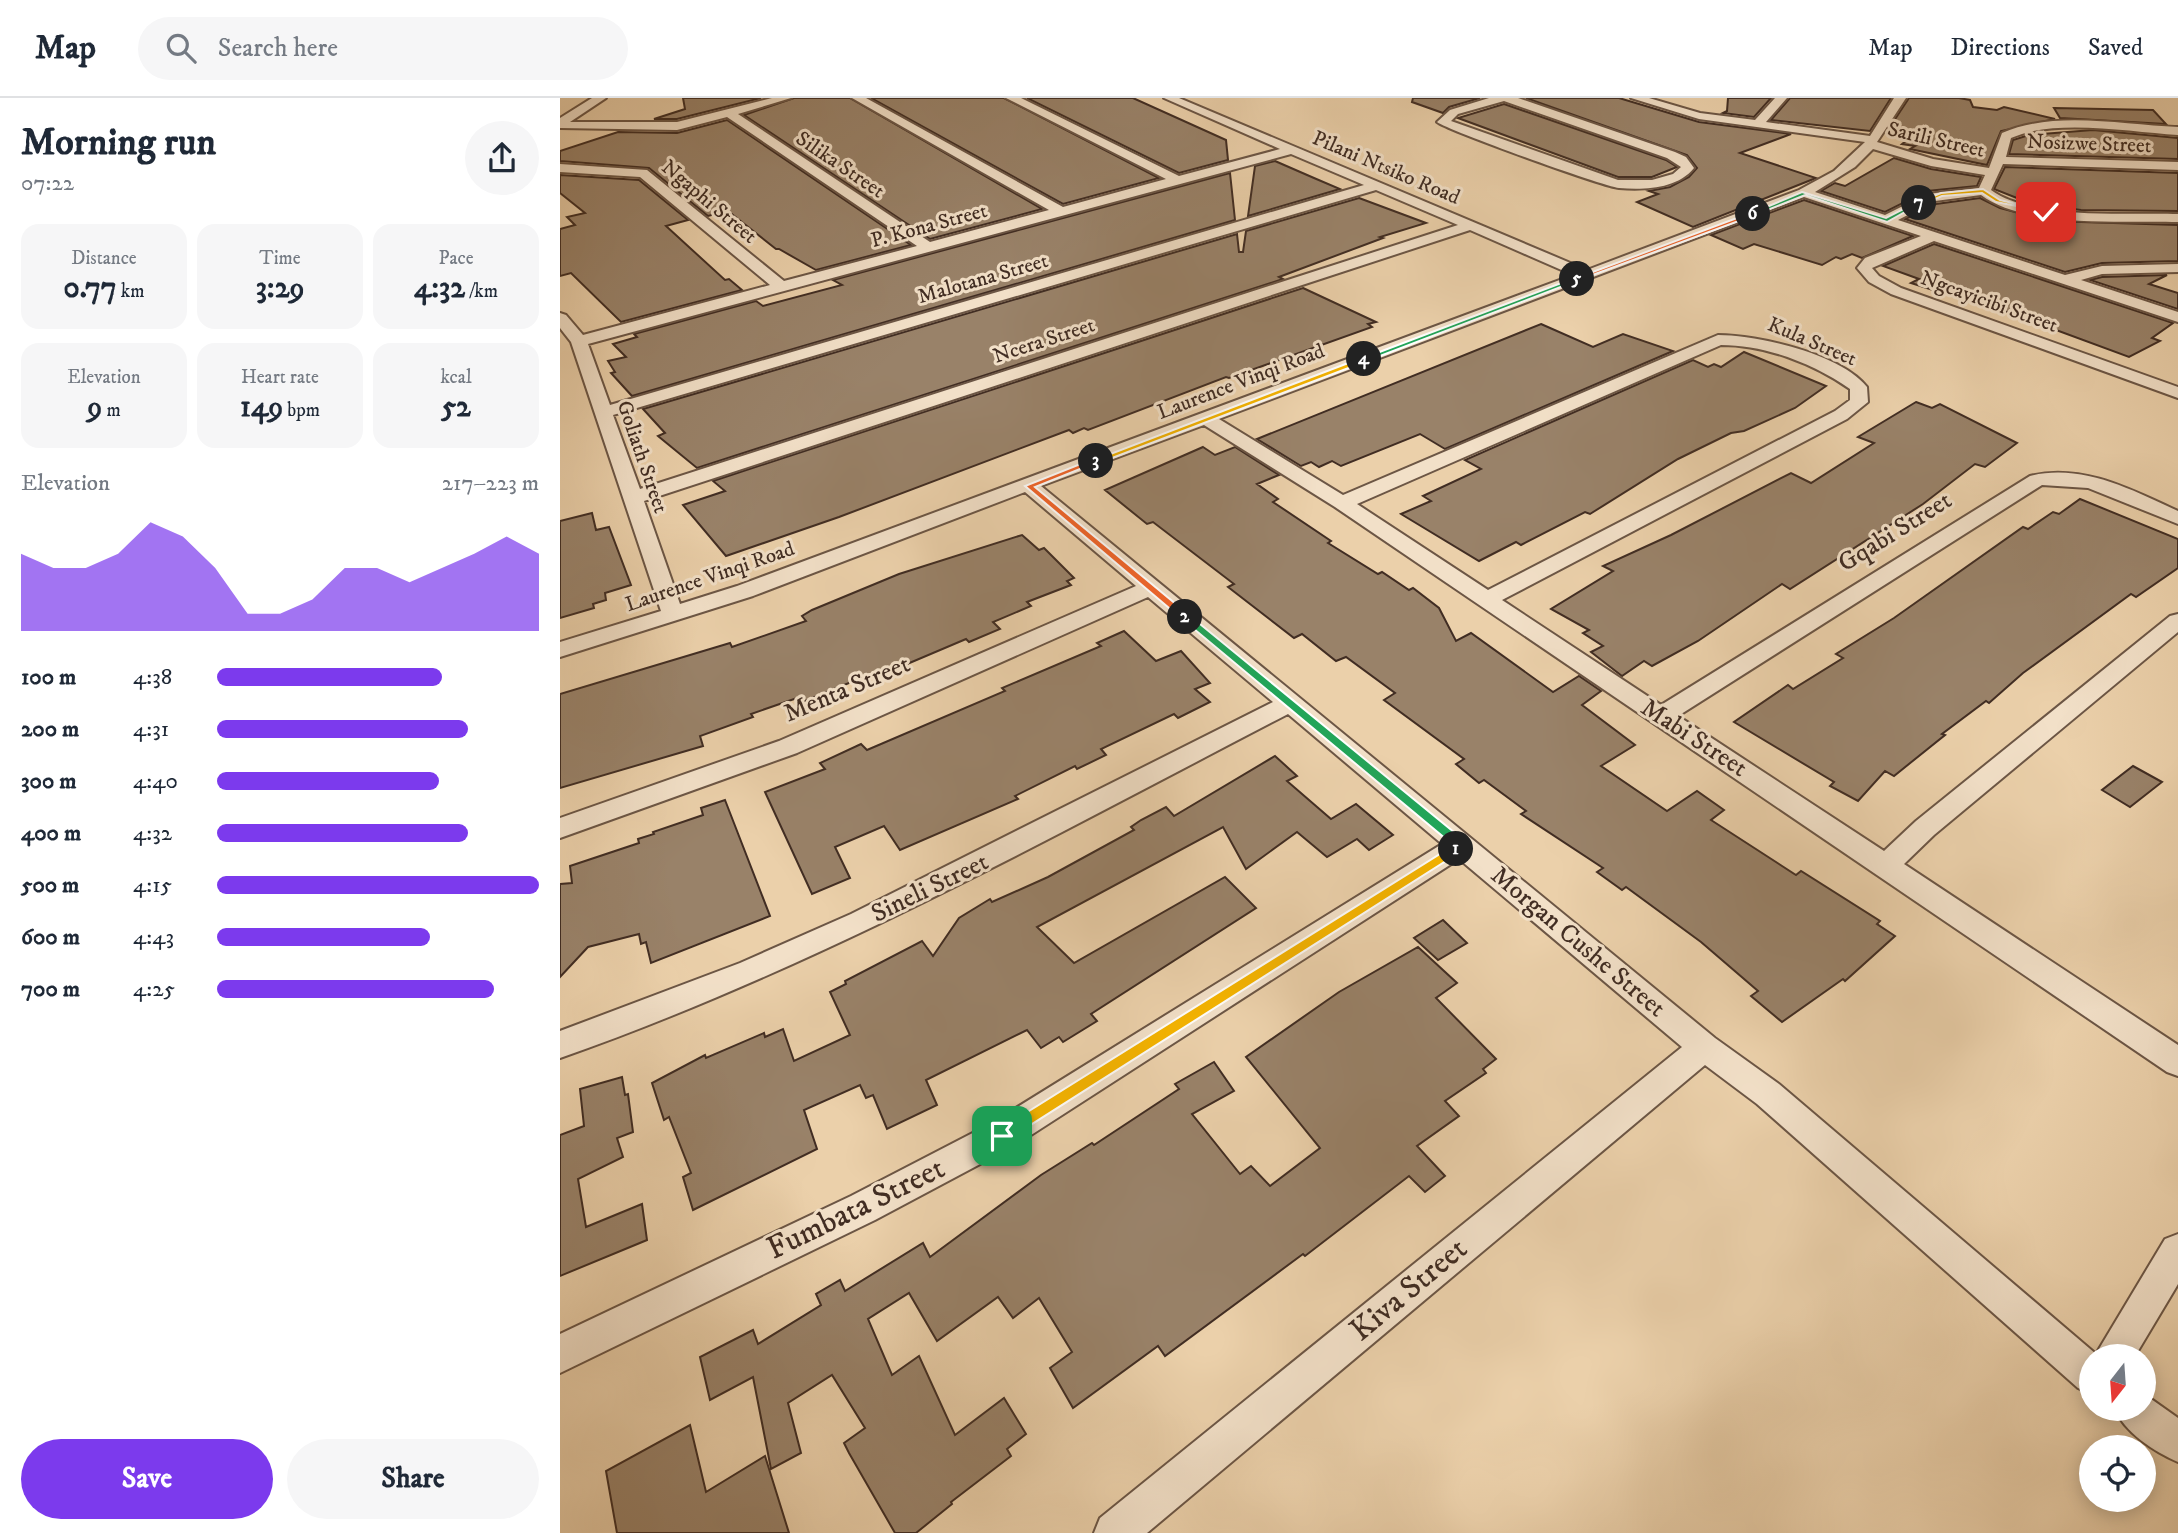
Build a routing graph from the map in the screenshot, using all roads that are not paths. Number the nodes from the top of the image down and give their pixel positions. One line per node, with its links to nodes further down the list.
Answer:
1 (600, 98): 12 (street)
2 (785, 98): 11 (street)
3 (858, 98): 24 (street)
4 (1012, 98): 20 (street)
5 (1170, 98): 16 (street, Pilani Ntsiko Road)
6 (1501, 98): 7 (street)
7 (1507, 98)
8 (1637, 98): 13 (street, Sarili Street)
9 (1781, 98): 13 (street)
10 (1900, 98): 15 (street, Laurence Vinqi Road)
11 (729, 113): 12 (street); 29 (street, Silika Street)
12 (560, 124)
13 (1758, 124): 15 (street, Sarili Street)
14 (2178, 131): 18 (street)
15 (1871, 142): 18 (street, Sarili Street); 23 (street, Laurence Vinqi Road)
16 (1290, 150): 20 (street, P. Kona Street); 21 (street, Pilani Ntsiko Road)
17 (2178, 166): 18 (street, Nosizwe Street)
18 (1996, 167): 22 (street)
19 (560, 169): 33 (street, Ngaphi Street)
20 (1180, 181): 24 (street, P. Kona Street)
21 (1376, 186): 27 (street, Pilani Ntsiko Road); 38 (street, Malotana Street)
22 (1983, 191): 25 (street); 26 (street)
23 (1804, 193): 26 (street); 31 (street, Laurence Vinqi Road)
24 (1062, 212): 29 (street, P. Kona Street)
25 (2178, 218)
26 (1887, 220): 28 (street)
27 (1470, 226): 31 (street, Pilani Ntsiko Road); 41 (street, Ncera Street)
28 (1934, 236): 32 (street); 37 (street, Ngcayicibi Street)
29 (929, 248): 33 (street, P. Kona Street)
30 (2178, 268): 32 (street)
31 (1587, 275): 39 (street, Laurence Vinqi Road)
32 (2066, 279): 34 (street)
33 (782, 287): 36 (street, P. Kona Street)
34 (2178, 317)
35 (560, 318): 36 (street, Goliath Street)
36 (579, 341): 38 (street, Goliath Street)
37 (2178, 393)
38 (603, 412): 41 (street, Goliath Street)
39 (1207, 419): 40 (street, Laurence Vinqi Road); 42 (street, Mabi Street)
40 (1029, 486): 44 (street, Morgan Cushe Street); 46 (street, Laurence Vinqi Road)
41 (632, 498): 46 (street, Goliath Street)
42 (1342, 503): 45 (street, Mabi Street); 45 (street, Kula Street)
43 (2178, 517): 50 (street, Gqabi Street)
44 (1150, 588): 49 (street, Morgan Cushe Street); 51 (street, Menta Street)
45 (1485, 600): 50 (street, Mabi Street)
46 (673, 615): 48 (street, Laurence Vinqi Road)
47 (2178, 621): 53 (street)
48 (560, 650)
49 (1288, 704): 52 (street, Morgan Cushe Street); 54 (street, Sineli Street)
50 (1661, 716): 53 (street, Mabi Street)
51 (560, 828)
52 (1461, 845): 55 (street, Morgan Cushe Street); 59 (street, Fumbata Street)
53 (1886, 865): 56 (street, Mabi Street)
54 (560, 1045)
55 (1704, 1047): 60 (street, Morgan Cushe Street); 63 (street, Kiva Street)
56 (2178, 1062)
57 (2178, 1251): 58 (street)
58 (2112, 1344)
59 (560, 1354)
60 (2079, 1355)
61 (2150, 1421): 62 (street)
62 (2178, 1442)
63 (1115, 1533)

